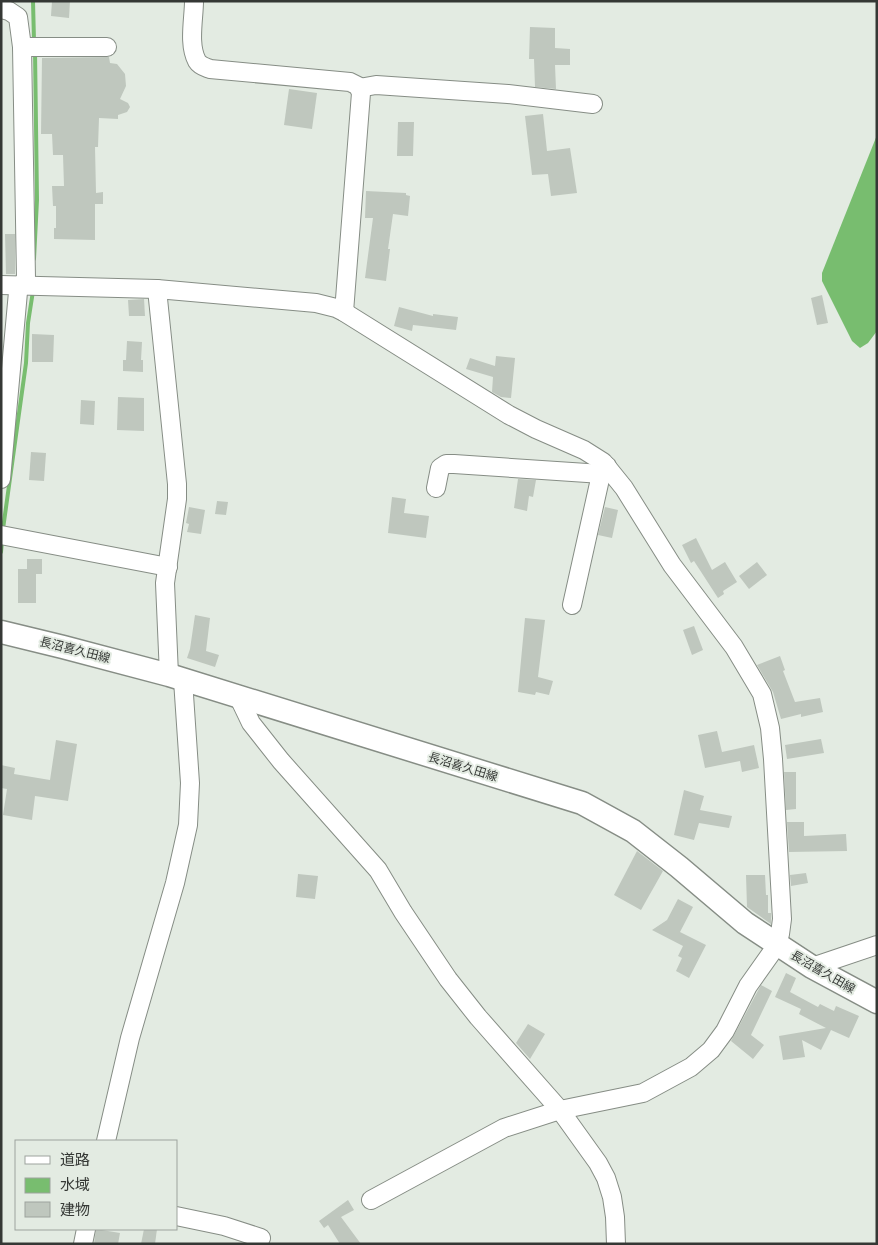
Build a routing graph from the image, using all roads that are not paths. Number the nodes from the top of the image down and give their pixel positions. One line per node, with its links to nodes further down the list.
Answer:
1 (194, 1): 5 (street)
2 (1, 9): 3 (street)
3 (22, 47): 4 (street); 8 (street)
4 (108, 47)
5 (359, 88): 6 (street); 10 (street)
6 (594, 104)
7 (1, 285): 8 (street)
8 (22, 286): 9 (street); 12 (street)
9 (157, 289): 10 (street); 15 (street)
10 (344, 312): 11 (street)
11 (604, 470): 13 (street); 16 (street); 21 (street)
12 (1, 479)
13 (436, 488)
14 (1, 535): 15 (street)
15 (168, 567): 18 (street)
16 (572, 605)
17 (1, 632): 18 (main road, 長沼喜久田線)
18 (176, 677): 19 (main road, 長沼喜久田線); 25 (street)
19 (239, 698): 21 (main road, 長沼喜久田線); 24 (street)
20 (877, 945): 22 (street)
21 (777, 946): 22 (main road, 長沼喜久田線); 24 (street)
22 (812, 967): 23 (main road, 長沼喜久田線)
23 (877, 1002)
24 (560, 1110): 26 (street); 31 (street)
25 (106, 1140)
26 (371, 1200)
27 (178, 1216): 29 (street)
28 (86, 1230): 30 (street)
29 (260, 1238)
30 (83, 1244)
31 (616, 1244)

